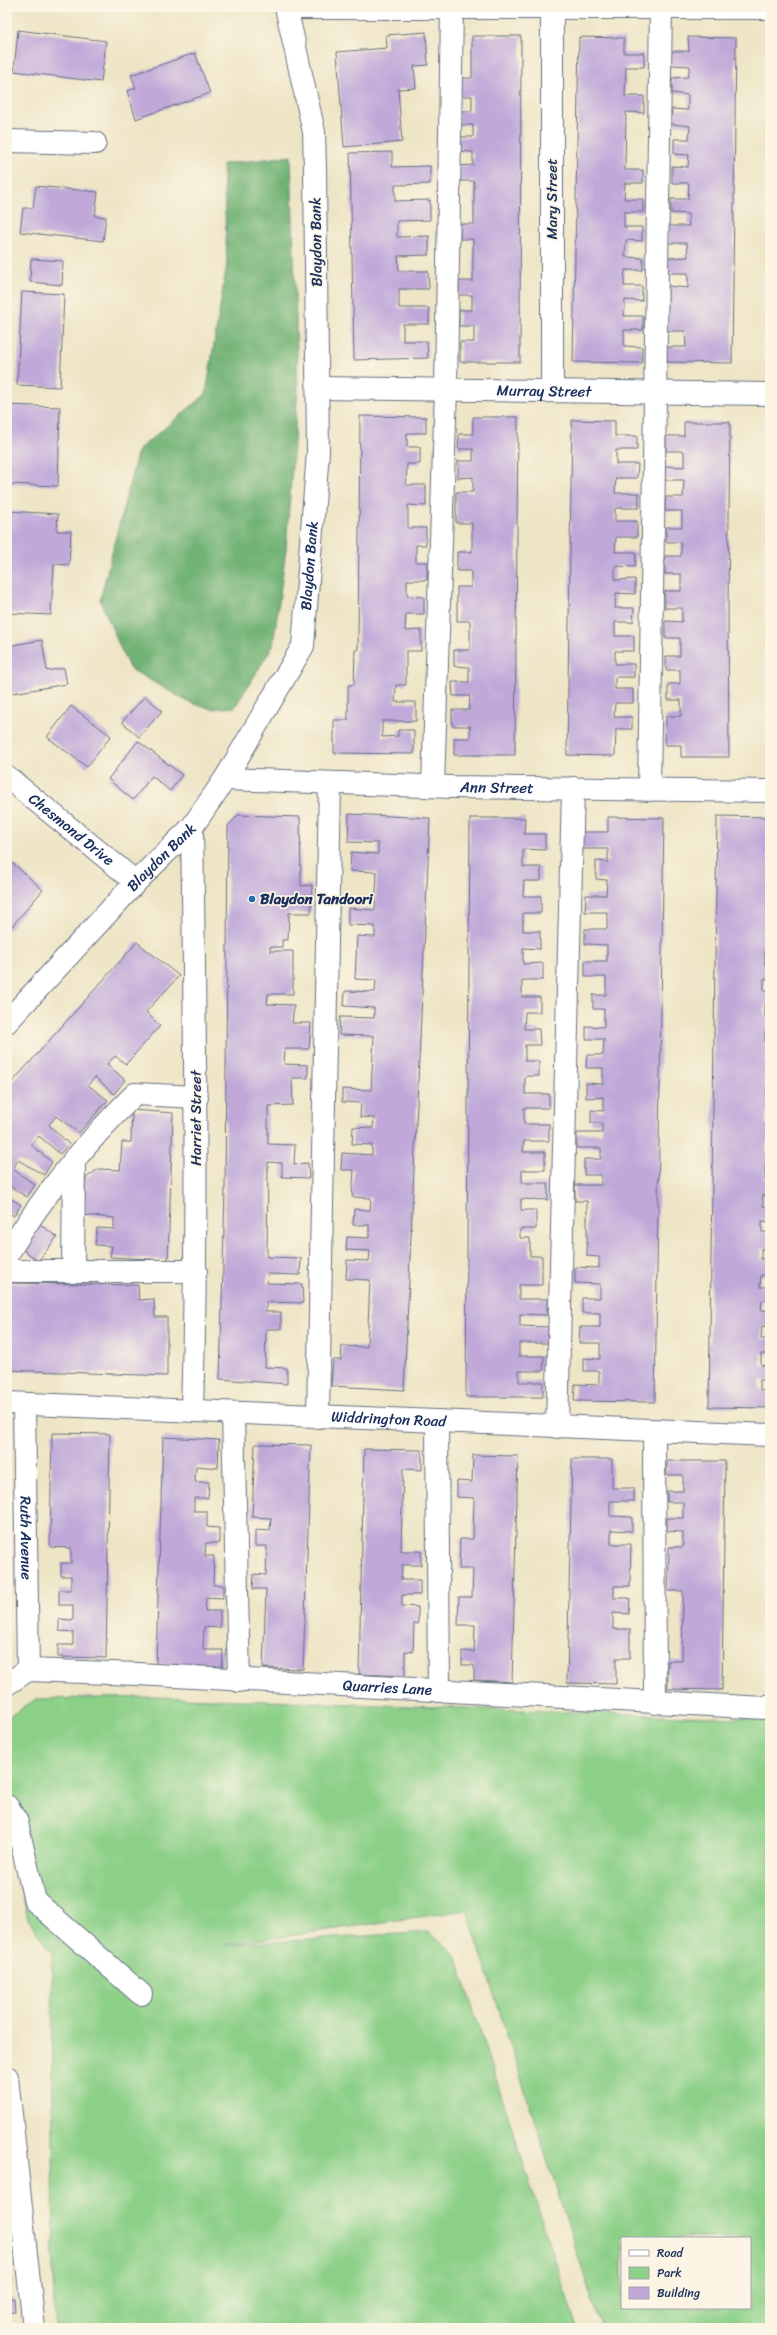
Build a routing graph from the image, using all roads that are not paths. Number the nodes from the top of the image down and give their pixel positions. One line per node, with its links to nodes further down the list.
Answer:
1 (286, 7): 2 (street); 8 (street, Blaydon Bank)
2 (452, 7): 5 (street); 9 (street)
3 (661, 7): 4 (street); 5 (street); 11 (street)
4 (768, 7)
5 (552, 8): 10 (street, Mary Street)
6 (7, 140): 7 (street)
7 (95, 143)
8 (318, 388): 9 (street, Murray Street); 14 (street, Blaydon Bank)
9 (446, 389): 10 (street, Murray Street); 16 (street)
10 (552, 391): 11 (street, Murray Street)
11 (656, 392): 12 (street, Murray Street); 18 (street)
12 (770, 394)
13 (7, 777): 21 (street, Chesmond Drive)
14 (225, 779): 15 (street, Ann Street); 20 (street, Blaydon Bank)
15 (330, 784): 16 (street, Ann Street); 32 (street)
16 (433, 786): 17 (street, Ann Street)
17 (573, 788): 18 (street, Ann Street); 34 (street)
18 (649, 790): 19 (street, Ann Street)
19 (770, 792)
20 (192, 826): 21 (street, Blaydon Bank); 23 (street, Harriet Street)
21 (136, 882): 22 (street, Blaydon Bank)
22 (7, 1022)
23 (197, 1096): 24 (street); 27 (street, Harriet Street)
24 (74, 1159): 25 (street); 28 (street)
25 (7, 1254)
26 (7, 1271): 28 (street)
27 (196, 1271): 28 (street); 30 (street, Harriet Street)
28 (73, 1272)
29 (15, 1404): 30 (street, Widdrington Road); 37 (street, Ruth Avenue)
30 (192, 1410): 31 (street, Widdrington Road)
31 (233, 1414): 32 (street, Widdrington Road); 38 (street)
32 (318, 1417): 33 (street, Widdrington Road)
33 (437, 1422): 34 (street, Widdrington Road); 40 (street)
34 (556, 1427): 35 (street, Widdrington Road)
35 (654, 1432): 36 (street, Widdrington Road); 41 (street)
36 (770, 1435)
37 (28, 1670): 38 (street, Quarries Lane); 39 (street)
38 (239, 1681): 40 (street, Quarries Lane)
39 (7, 1684)
40 (439, 1691): 41 (street, Quarries Lane)
41 (655, 1703): 42 (street, Quarries Lane)
42 (770, 1706)
43 (7, 1806): 44 (street)
44 (141, 1994)
45 (7, 2077): 46 (street)
46 (34, 2328)

